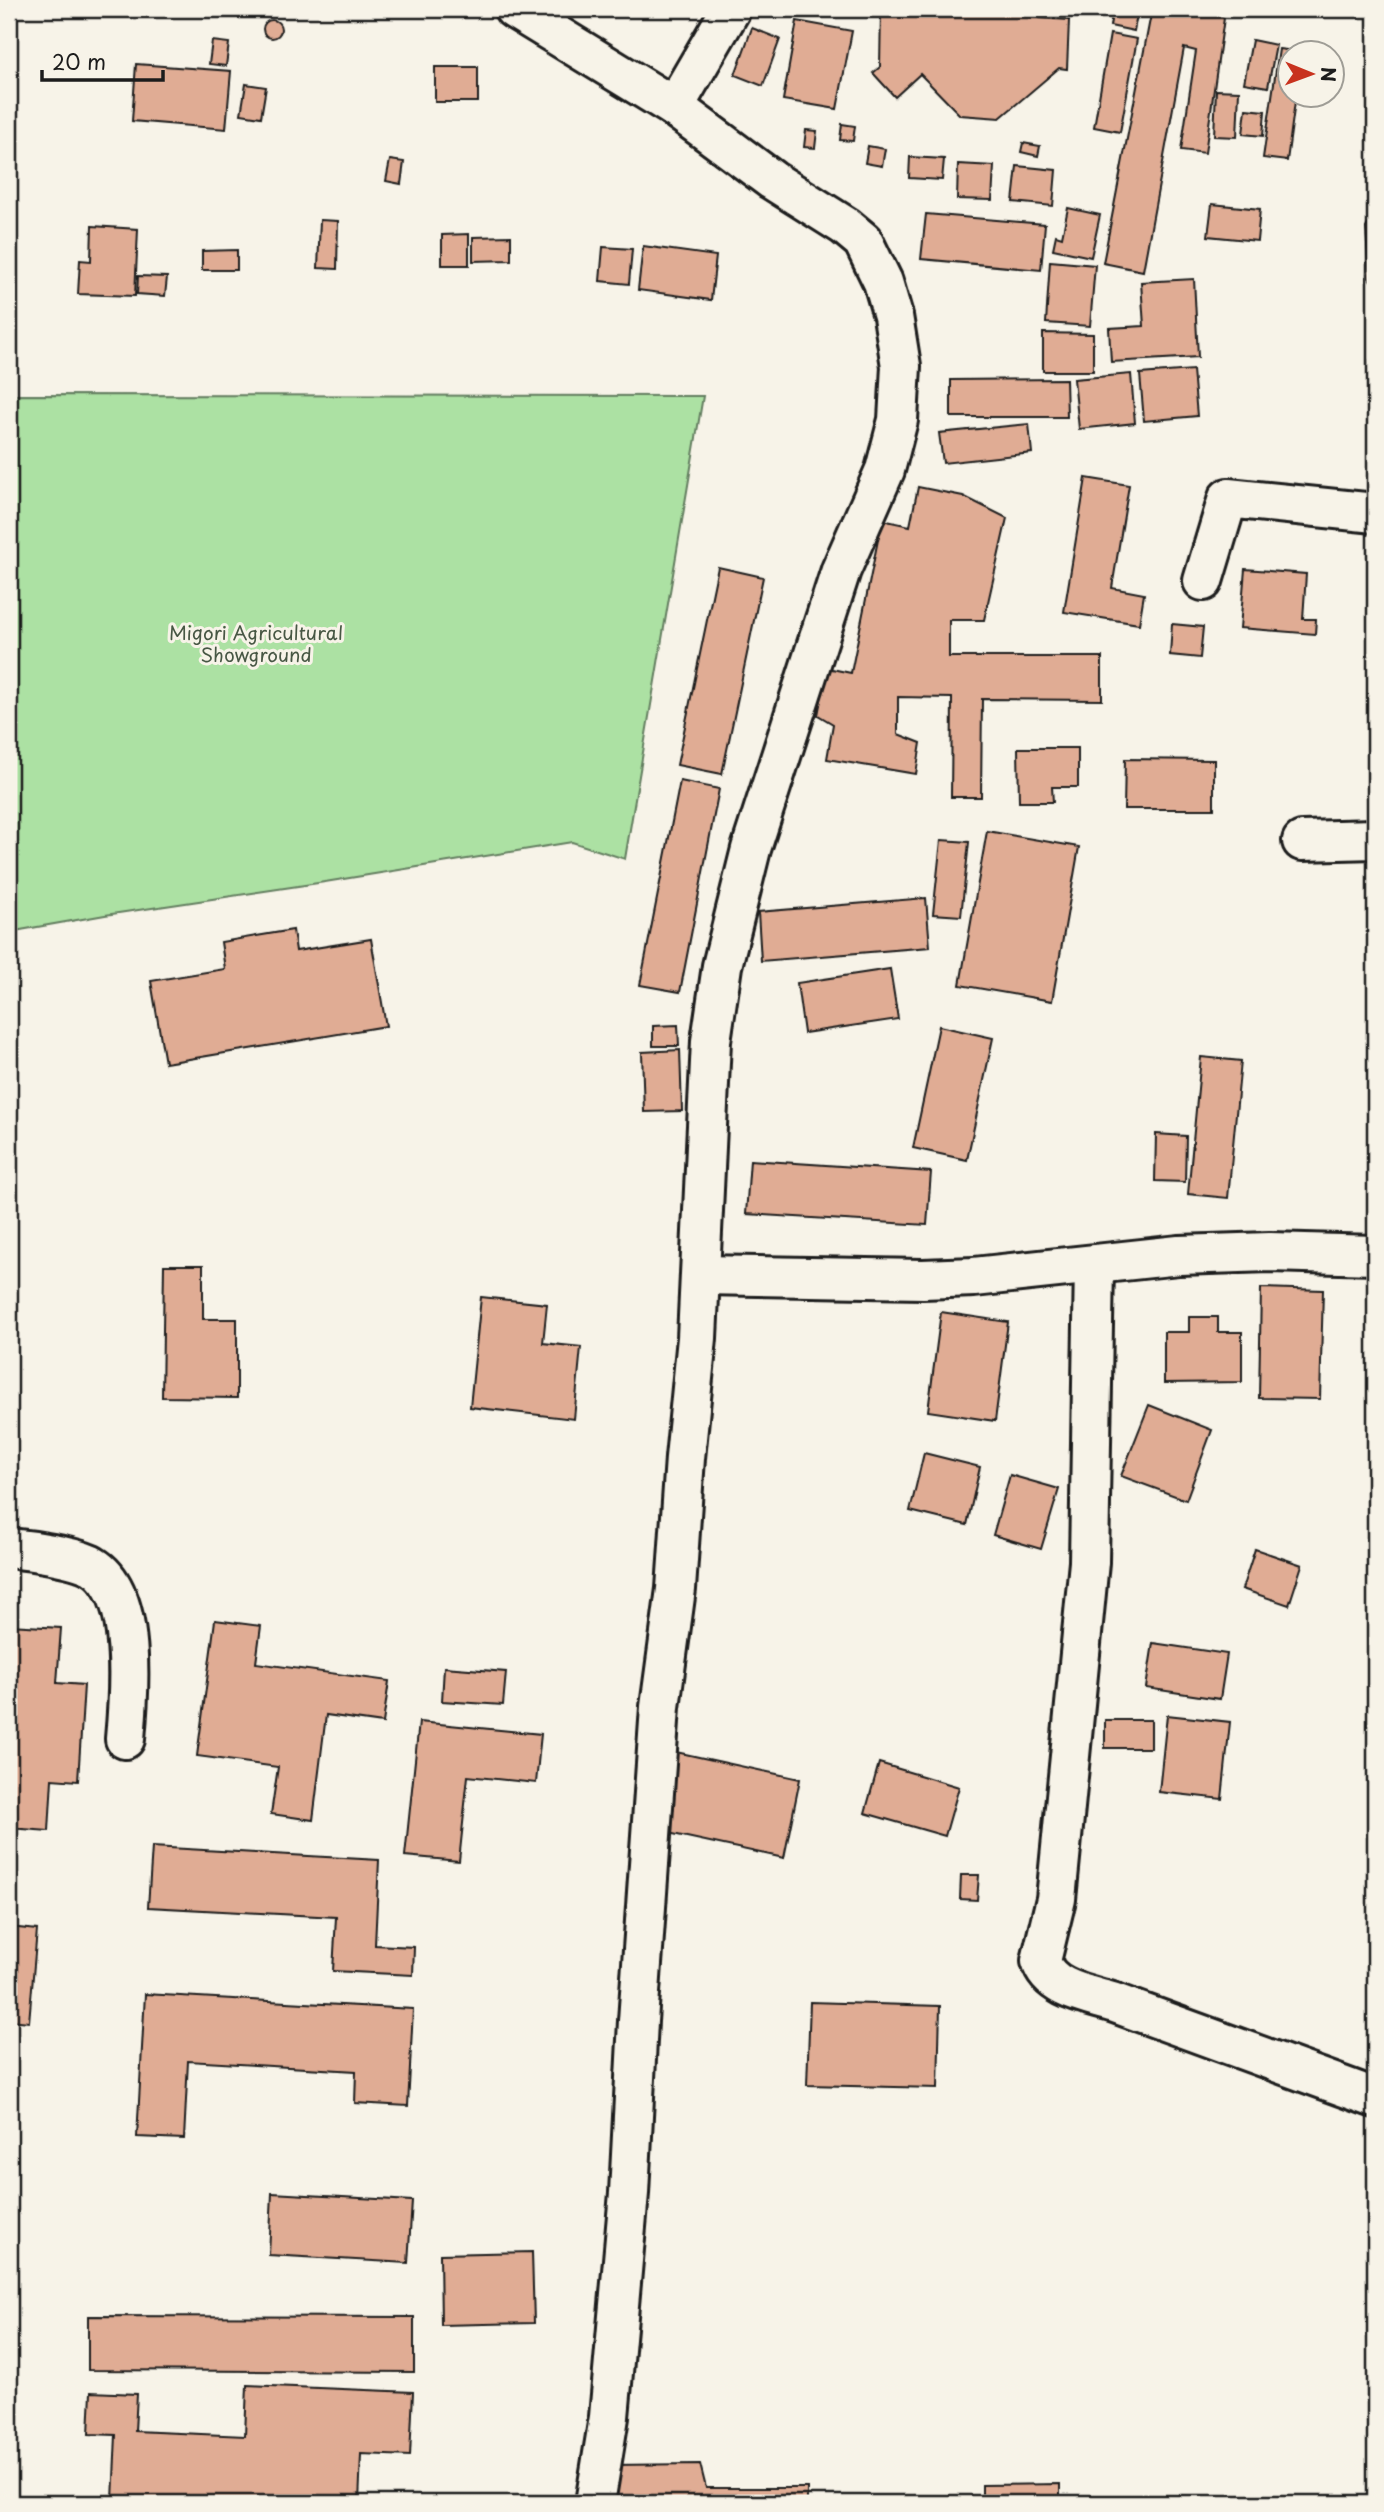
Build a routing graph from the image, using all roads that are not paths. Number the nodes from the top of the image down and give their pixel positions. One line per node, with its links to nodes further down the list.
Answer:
1 (514, 9): 3 (street)
2 (731, 9): 3 (street)
3 (674, 107): 10 (street)
4 (1375, 513): 5 (street)
5 (1203, 581)
6 (1375, 839): 7 (street)
7 (1302, 841)
8 (1375, 1255): 9 (street)
9 (1094, 1265): 10 (street); 13 (street)
10 (701, 1275): 14 (street)
11 (9, 1548): 12 (street)
12 (125, 1739)
13 (1375, 2098)
14 (595, 2503)

